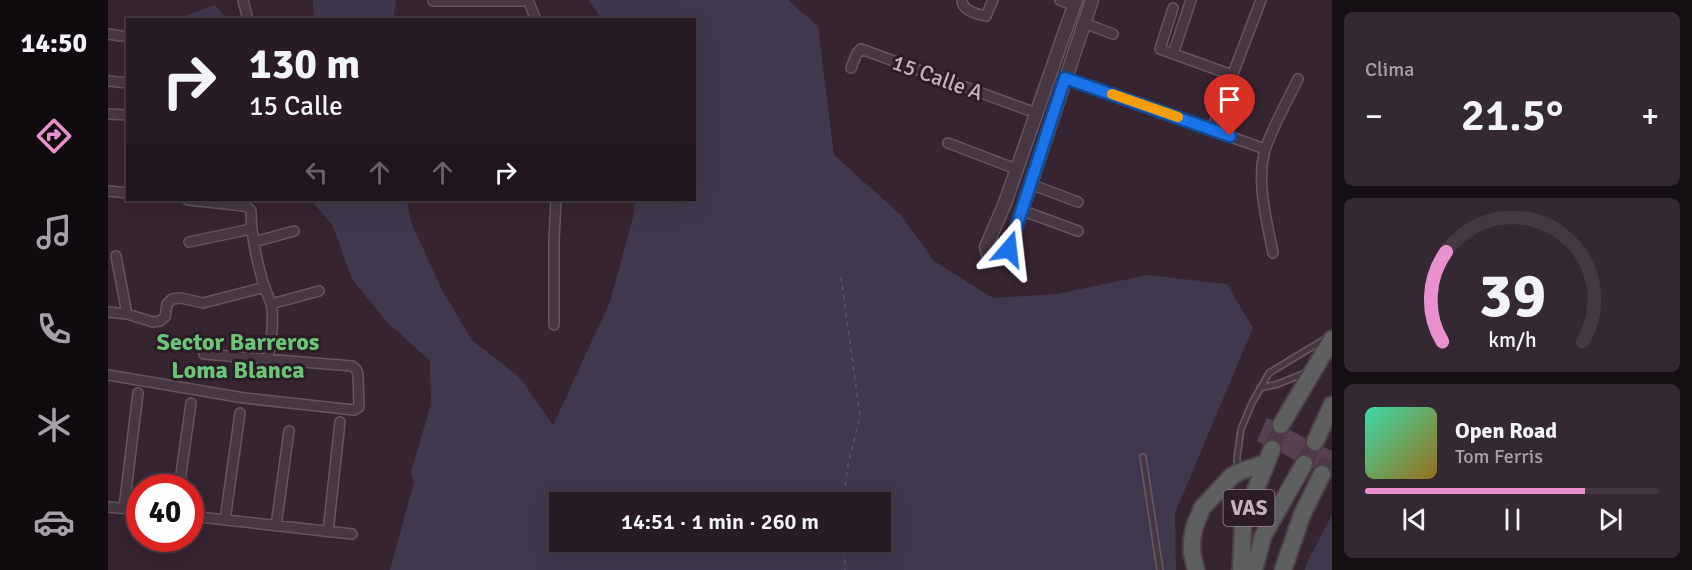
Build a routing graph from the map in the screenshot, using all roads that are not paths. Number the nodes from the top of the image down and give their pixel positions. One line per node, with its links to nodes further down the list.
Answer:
1 (243, 0): 12 (street)
2 (528, 0): 9 (street); 13 (street)
3 (962, 0): 4 (street)
4 (993, 0)
5 (1060, 0): 10 (street)
6 (1092, 0): 14 (street)
7 (1191, 0): 18 (street)
8 (1261, 0): 20 (street)
9 (433, 1)
10 (1075, 3): 25 (street)
11 (1173, 8): 18 (street)
12 (248, 18)
13 (535, 18)
14 (1084, 23): 16 (street); 21 (street)
15 (108, 34): 17 (street)
16 (1113, 34)
17 (121, 36)
18 (1173, 54): 20 (street)
19 (851, 68): 25 (street, 15 Calle A)
20 (1232, 75): 28 (street)
21 (1065, 78): 28 (street); 32 (street)
22 (1298, 79): 30 (street)
23 (108, 81): 24 (street)
24 (126, 83)
25 (1036, 113): 31 (street)
26 (108, 114): 27 (street)
27 (126, 115)
28 (1212, 129): 30 (street)
29 (948, 143): 33 (street)
30 (1265, 148): 46 (street)
31 (1023, 150): 32 (street); 33 (street)
32 (1040, 154): 34 (street)
33 (1016, 169): 40 (street)
34 (1030, 184): 39 (street); 40 (street)
35 (108, 191): 36 (street)
36 (126, 193)
37 (206, 201): 41 (street)
38 (556, 201): 53 (street)
39 (1078, 202)
40 (1021, 210): 43 (street)
41 (251, 229): 44 (street); 45 (street)
42 (294, 231): 45 (street)
43 (1078, 231)
44 (189, 242)
45 (254, 242): 48 (street)
46 (1273, 253)
47 (116, 256): 52 (street)
48 (265, 287): 50 (street); 52 (street)
49 (319, 291): 50 (street)
50 (271, 304): 56 (street)
51 (108, 312): 52 (street)
52 (127, 314)
53 (554, 325)
54 (1332, 337): 57 (highway); 59 (lane)
55 (204, 354): 56 (street)
56 (268, 360): 58 (street)
57 (1313, 370): 59 (lane); 65 (highway)
58 (108, 375)
59 (1260, 388): 70 (lane)
60 (138, 393): 74 (street)
61 (191, 403): 71 (street)
62 (1332, 405): 67 (highway)
63 (240, 413): 76 (street)
64 (340, 422): 78 (street)
65 (1281, 425)
66 (289, 431): 77 (street)
67 (1315, 442)
68 (1143, 457): 80 (lane)
69 (1304, 464): 83 (highway, VAS)
70 (1237, 473): 81 (highway); 82 (highway, VAS)
71 (181, 474)
72 (1322, 474): 84 (highway)
73 (108, 507): 74 (street)
74 (124, 508)
75 (204, 518): 76 (street)
76 (225, 520): 77 (street)
77 (276, 526): 78 (street)
78 (328, 532): 79 (street)
79 (352, 534)
80 (1160, 570)
81 (1196, 570)
82 (1241, 570)
83 (1254, 570)
84 (1283, 570)

